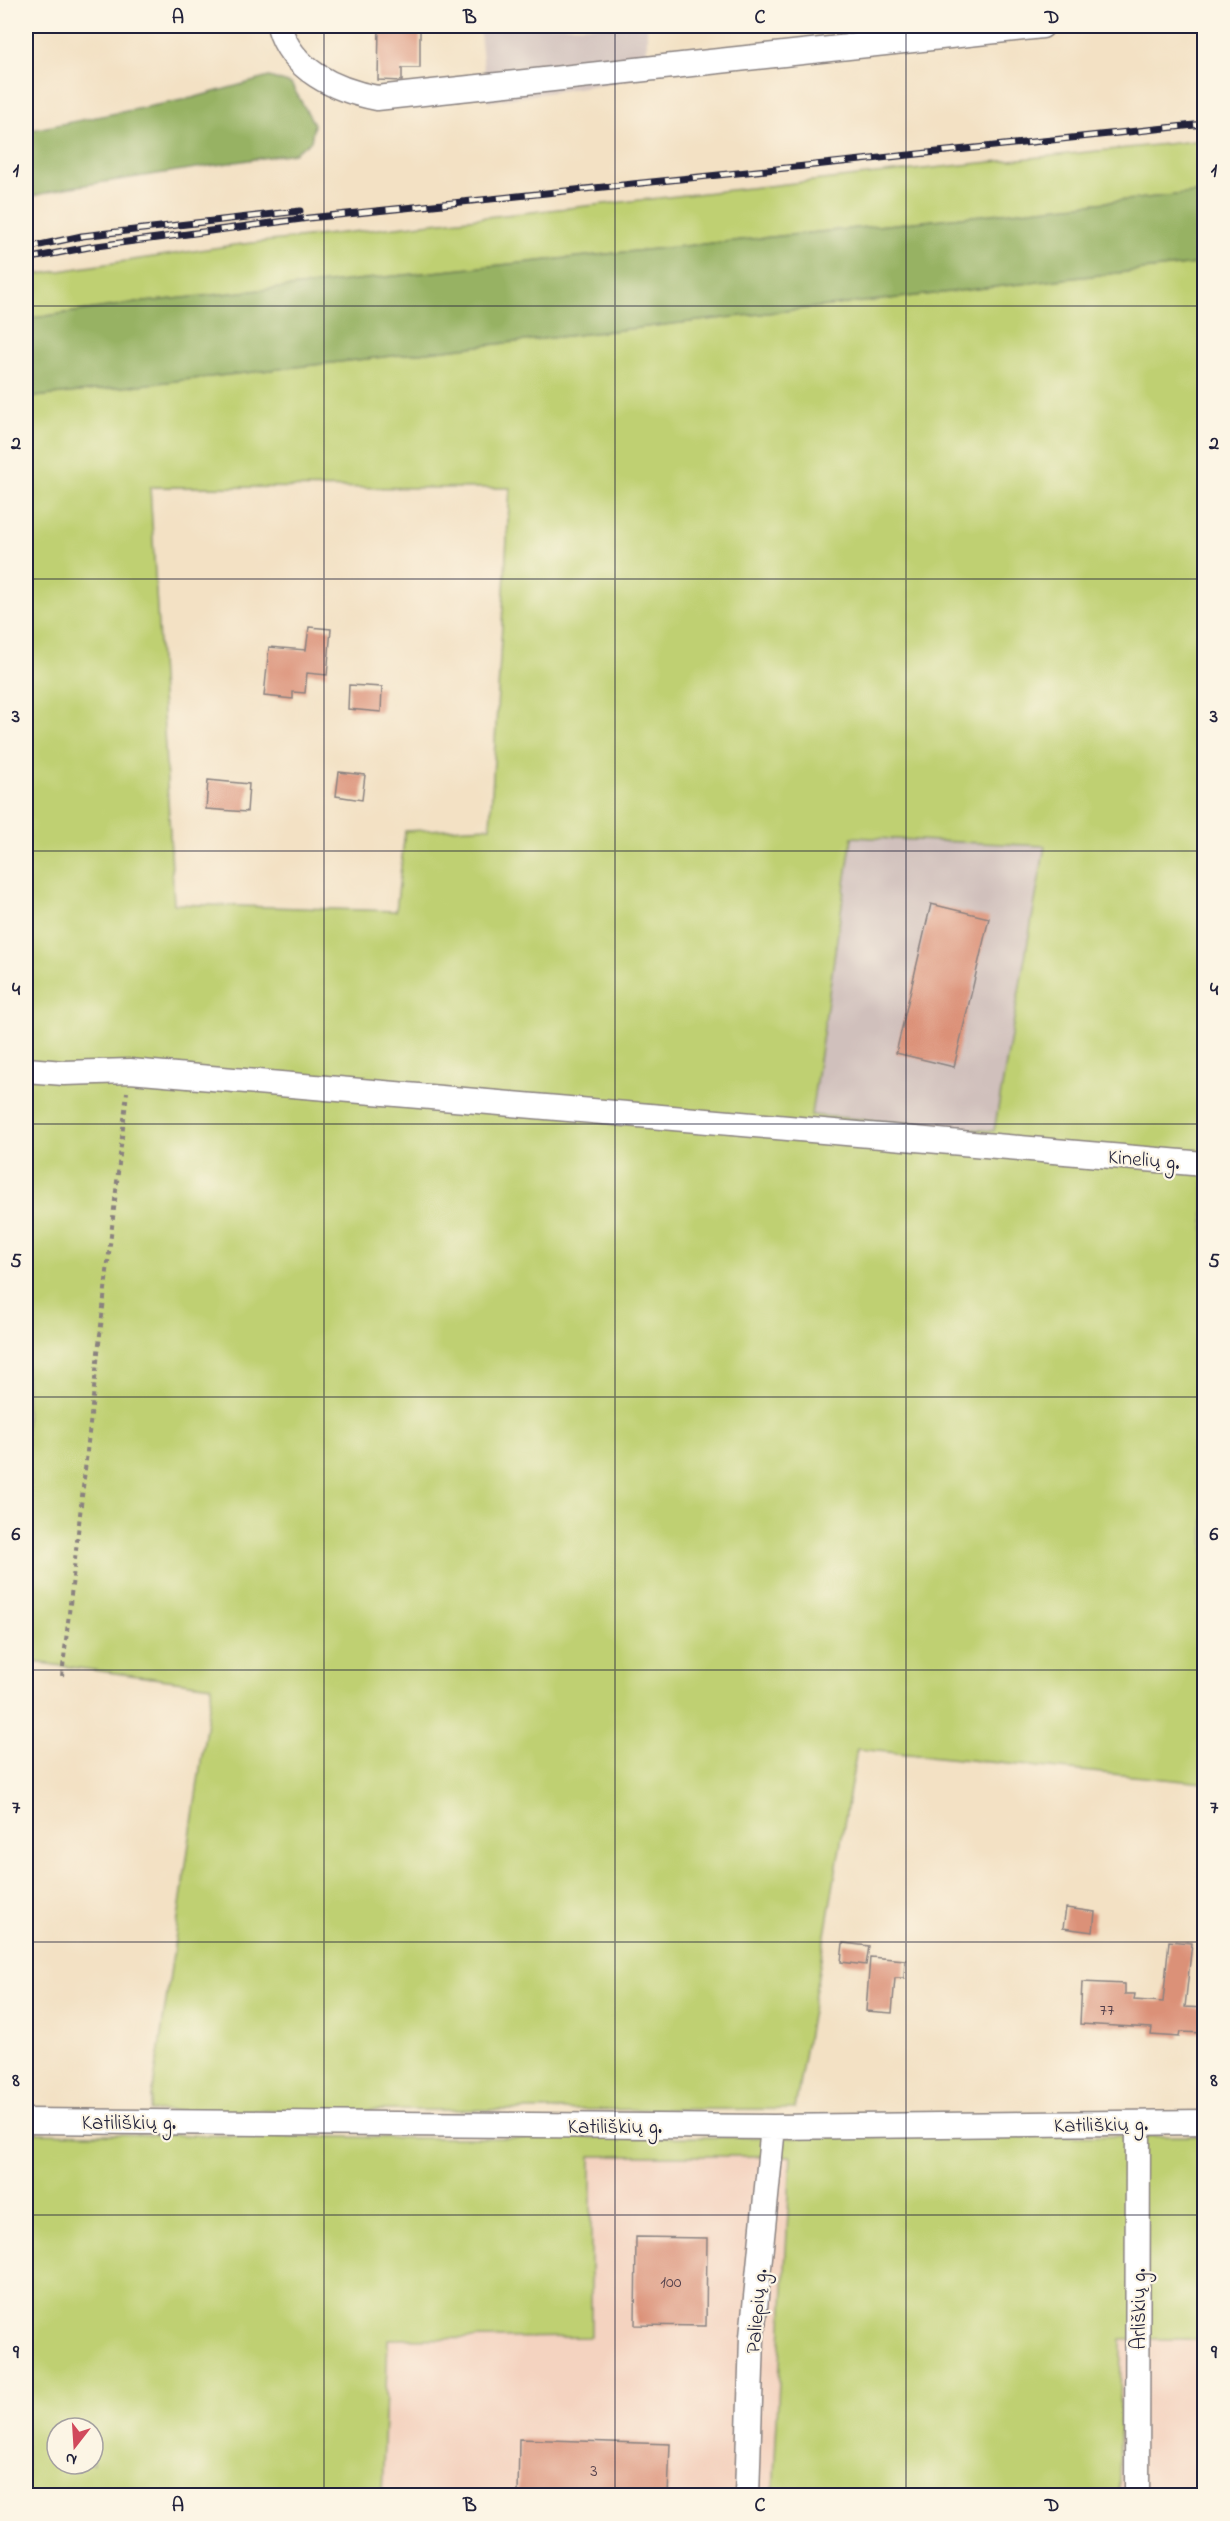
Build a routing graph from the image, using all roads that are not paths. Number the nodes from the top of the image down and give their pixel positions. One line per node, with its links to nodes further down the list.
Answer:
1 (279, 26): 2 (street)
2 (1042, 26)
3 (26, 1070): 4 (street, Kinelių g.)
4 (1204, 1164)
5 (26, 2121): 8 (street, Katiliškių g.)
6 (1204, 2122): 7 (street, Katiliškių g.)
7 (1138, 2123): 8 (street, Katiliškių g.); 10 (street, Arliškių g.)
8 (773, 2127): 9 (street, Paliepių g.)
9 (747, 2496)
10 (1137, 2496)

